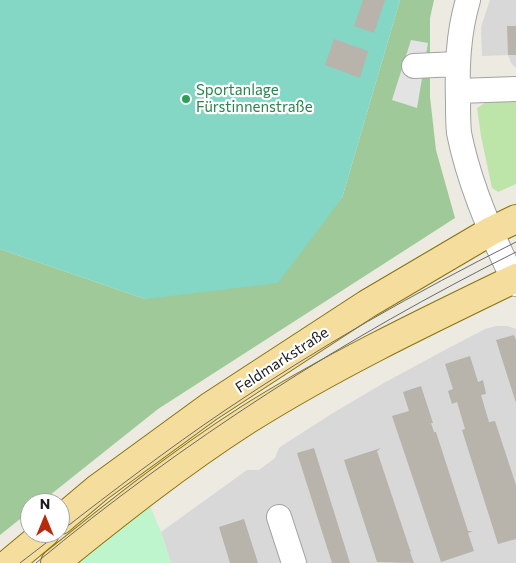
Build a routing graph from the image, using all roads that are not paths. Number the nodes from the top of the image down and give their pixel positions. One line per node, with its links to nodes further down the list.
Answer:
1 (468, 0): 2 (street)
2 (457, 64): 3 (street); 5 (street)
3 (414, 66)
4 (516, 88): 5 (street)
5 (458, 91): 7 (street)
6 (516, 219): 7 (main road, Feldmarkstraße)
7 (491, 231): 8 (street); 9 (main road, Feldmarkstraße)
8 (515, 280): 13 (main road)
9 (70, 512)
10 (279, 518): 14 (street)
11 (33, 543): 12 (main road)
12 (9, 563)
13 (55, 563)
14 (294, 563)

